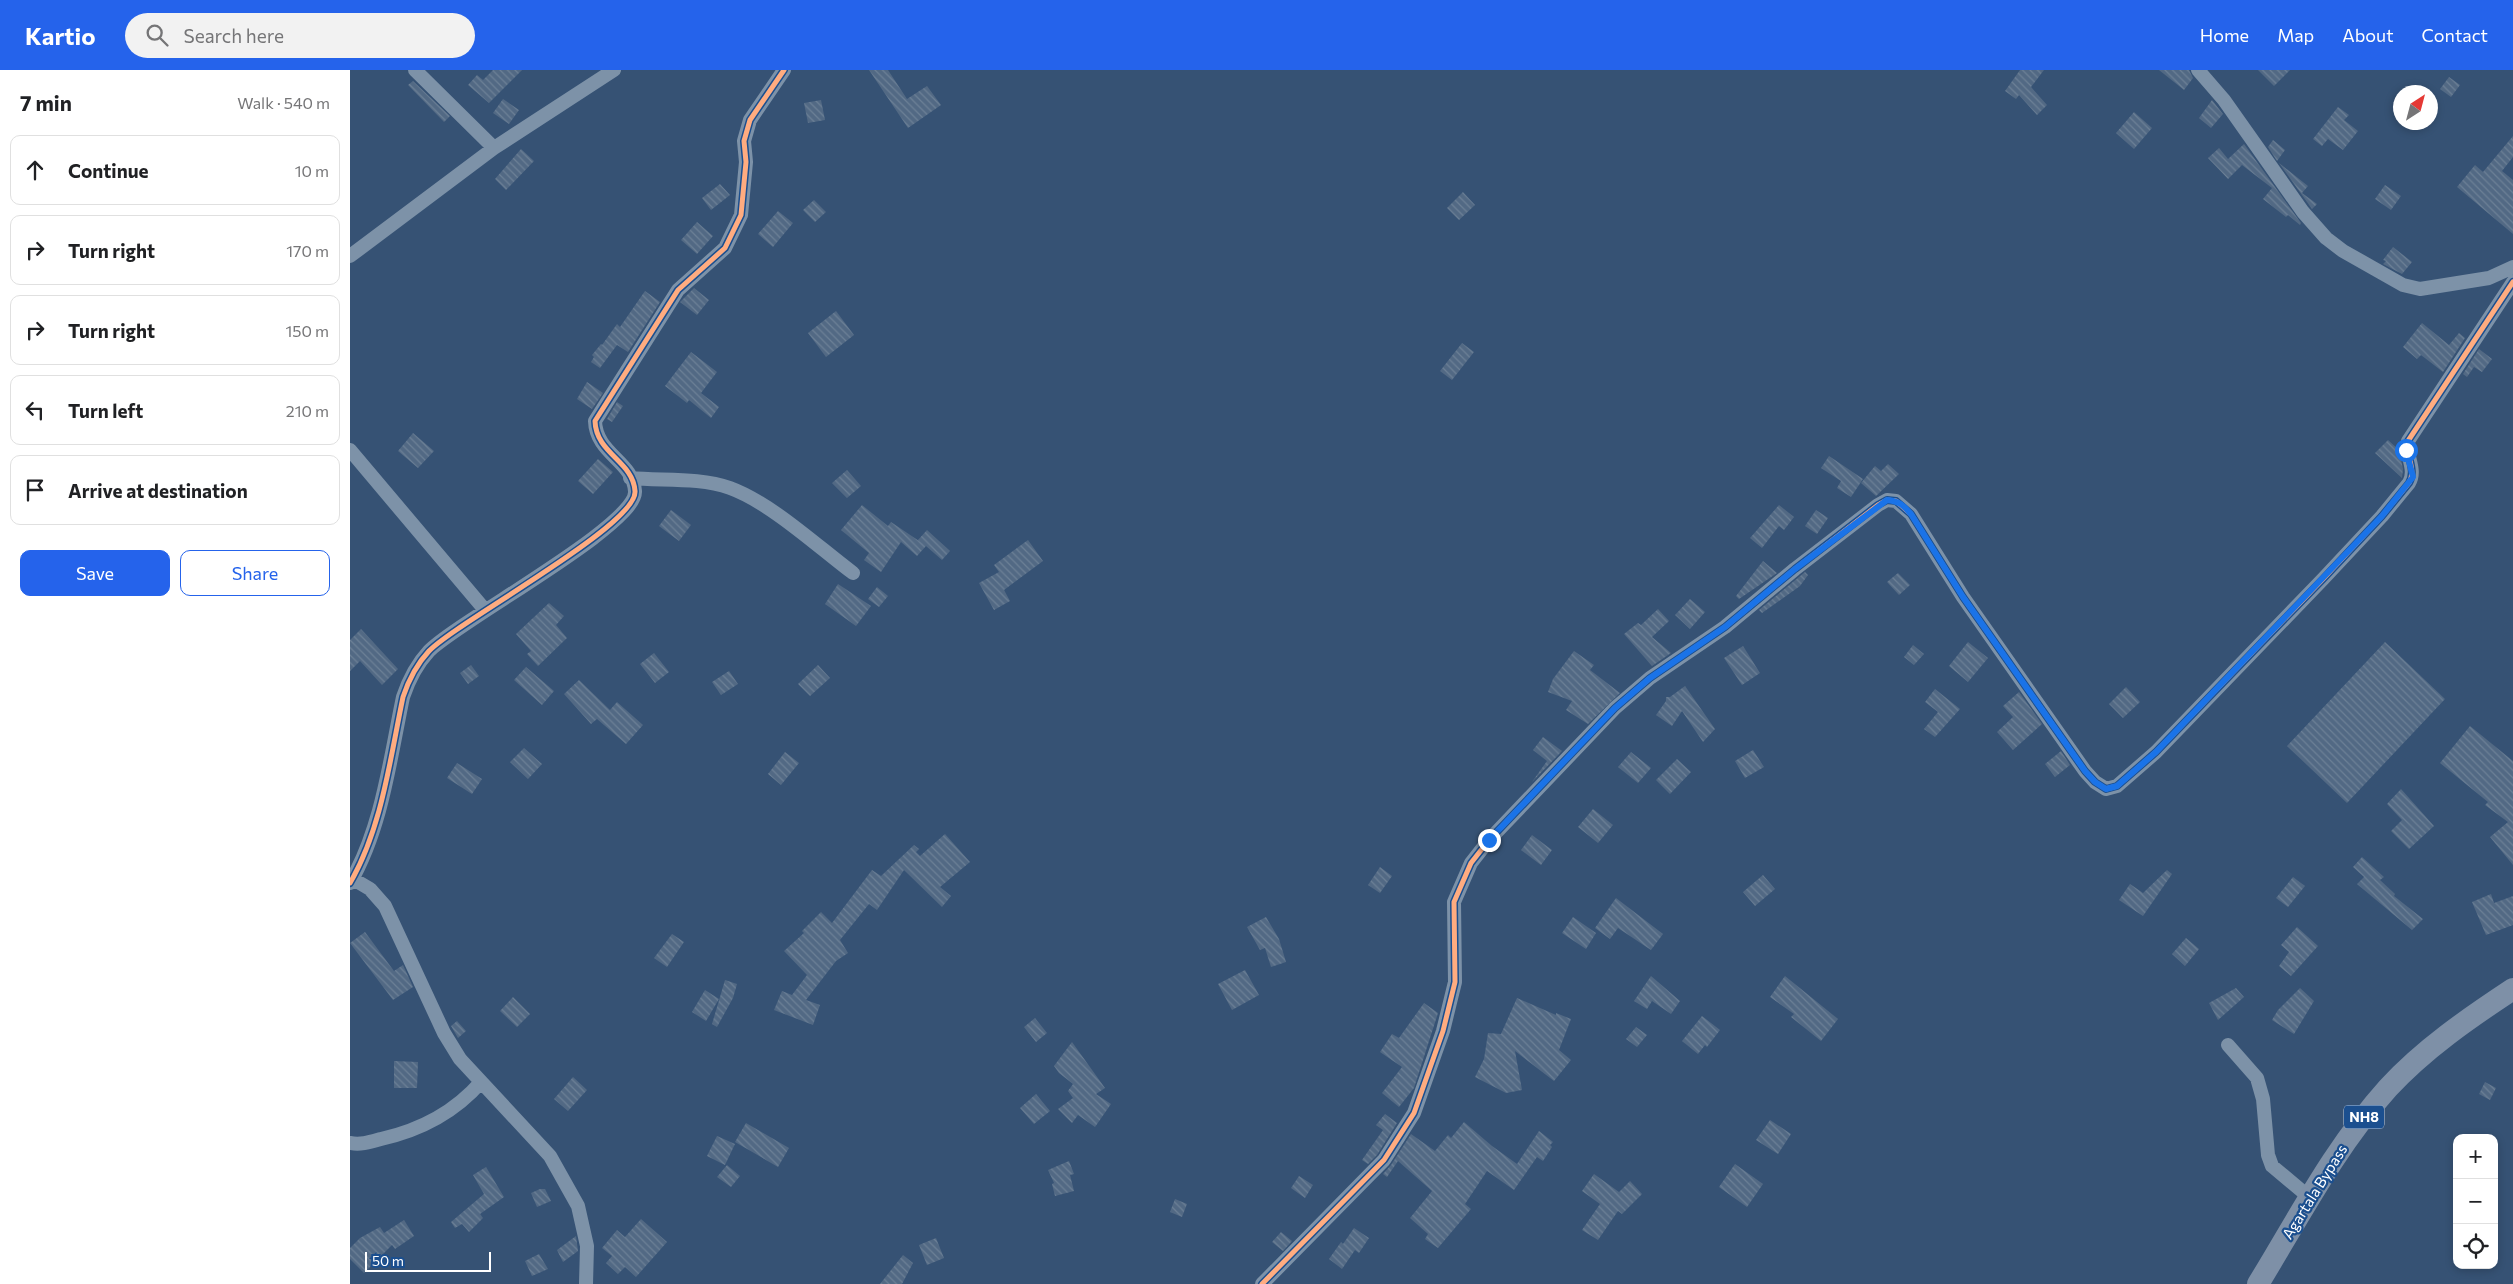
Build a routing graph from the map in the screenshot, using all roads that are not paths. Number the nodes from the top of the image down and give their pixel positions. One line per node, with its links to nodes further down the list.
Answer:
1 (415, 70): 5 (street)
2 (614, 70): 5 (street)
3 (784, 70): 10 (street)
4 (2198, 70): 7 (street)
5 (494, 148): 6 (street)
6 (350, 256)
7 (2513, 267)
8 (2513, 282): 20 (street)
9 (350, 450): 12 (street)
10 (630, 478): 11 (street); 12 (street)
11 (853, 573)
12 (485, 610): 13 (street)
13 (351, 881): 16 (street)
14 (2513, 988): 18 (highway, Agartala Bypass / NH8)
15 (2228, 1045): 18 (street)
16 (481, 1082): 17 (street); 19 (street)
17 (350, 1143)
18 (2309, 1196): 21 (highway, Agartala Bypass / NH8)
19 (586, 1284)
20 (1262, 1284)
21 (2258, 1284)

